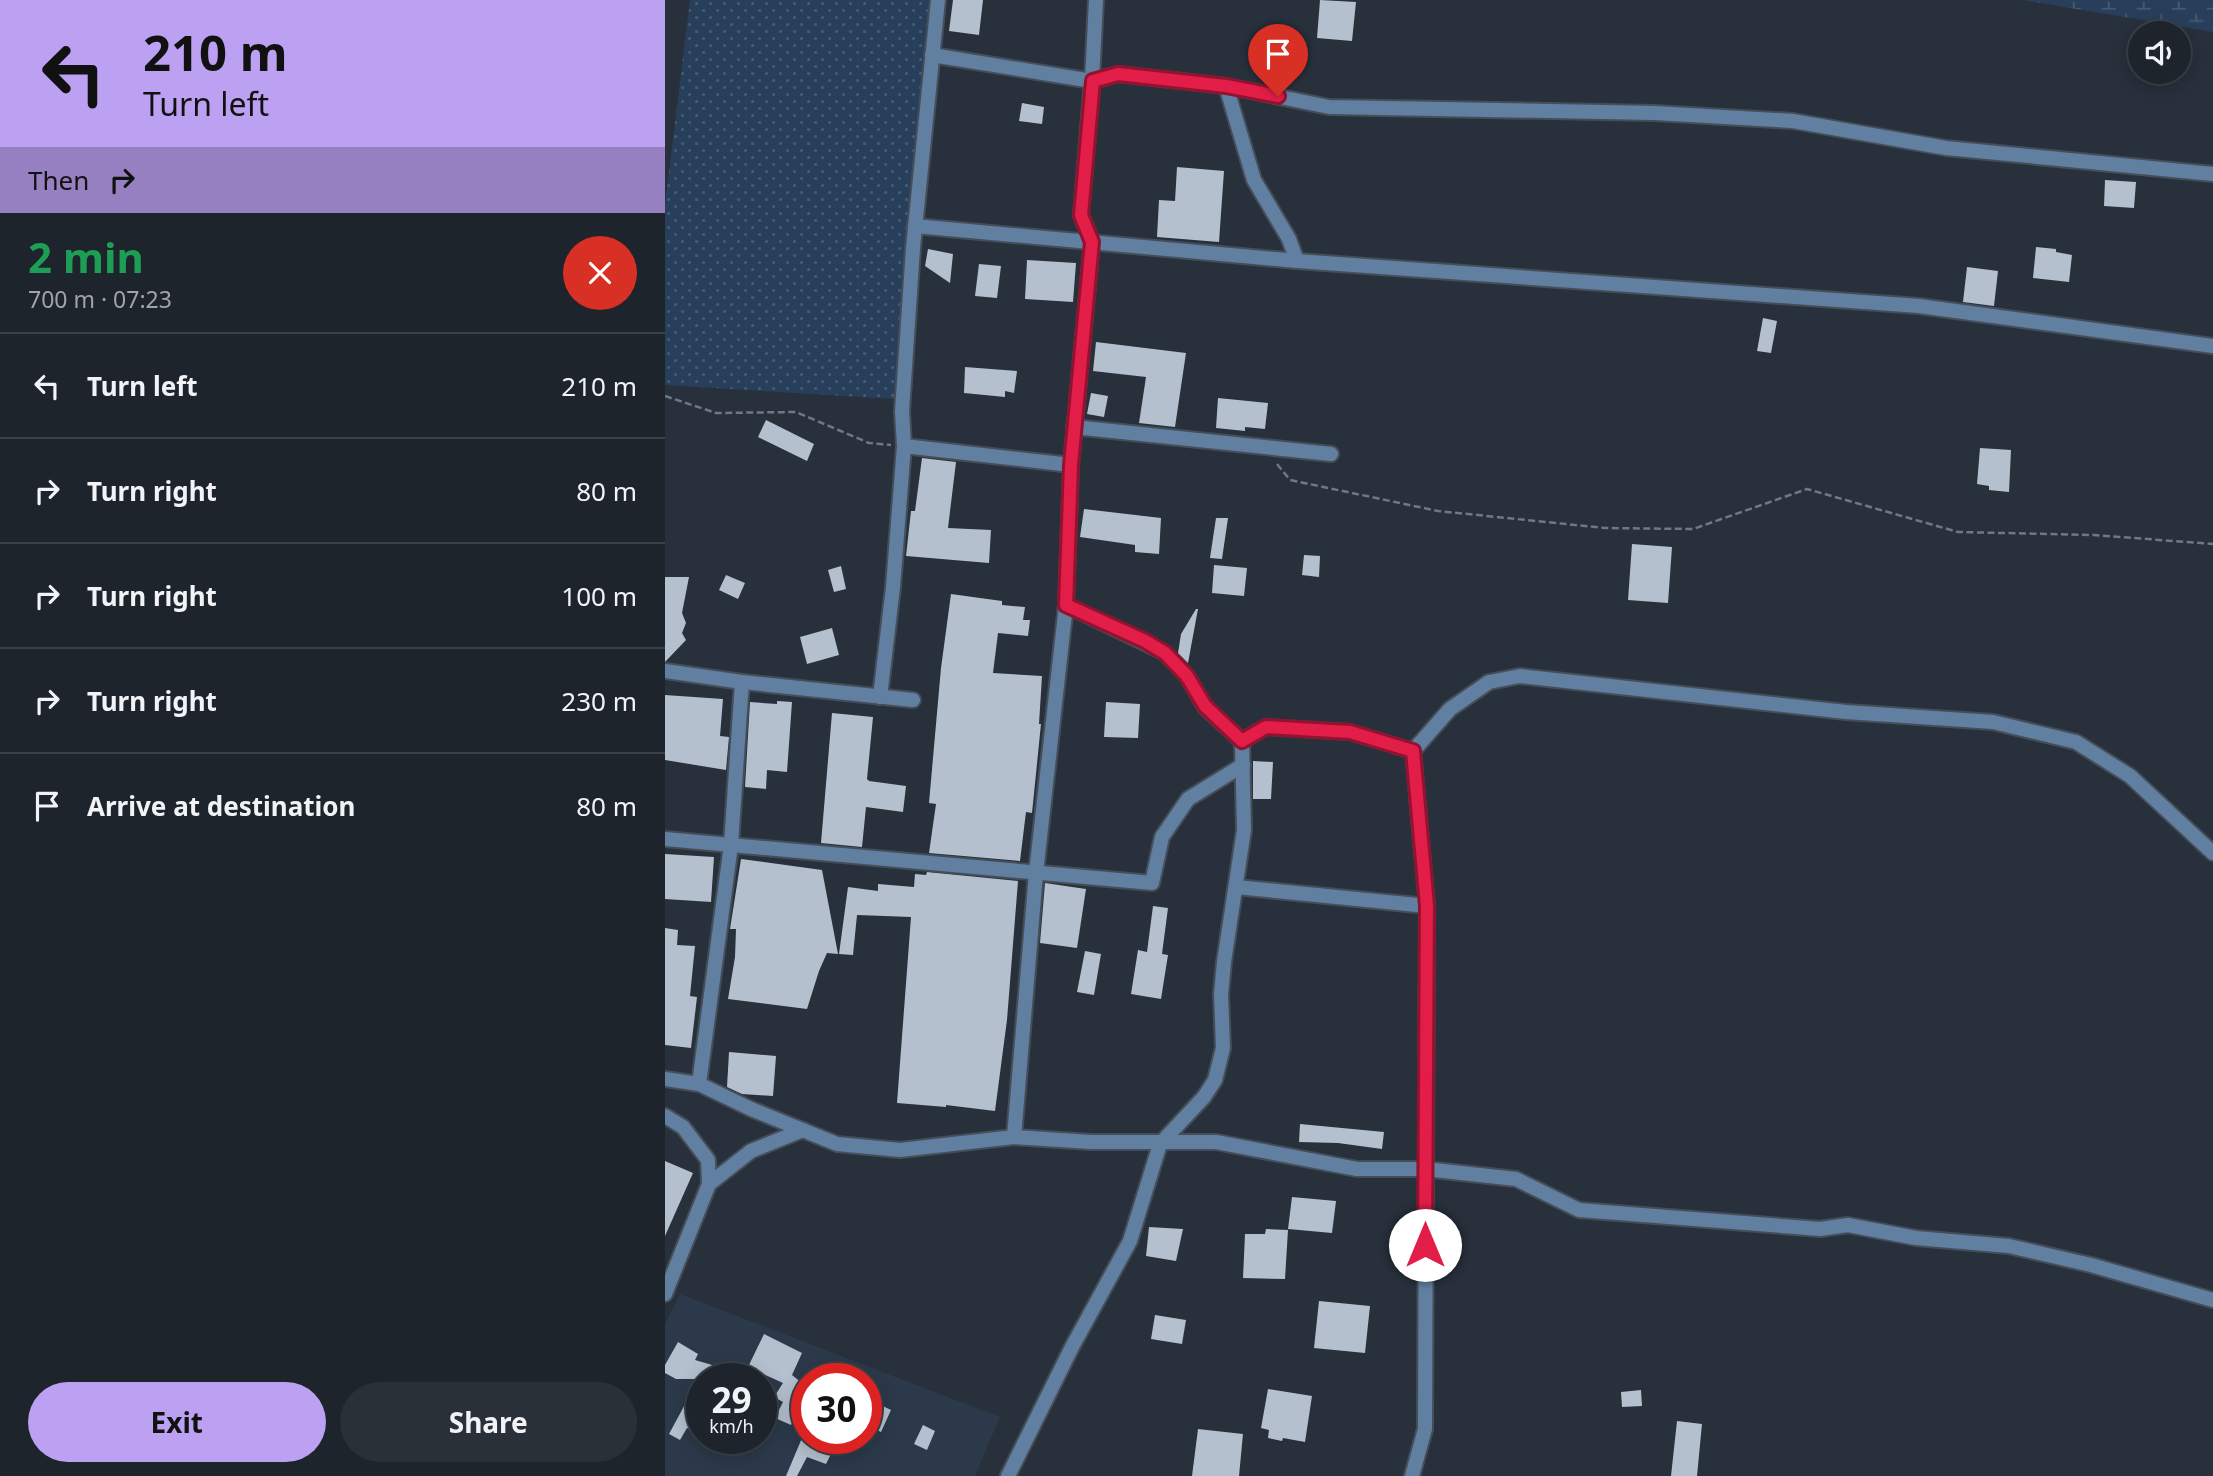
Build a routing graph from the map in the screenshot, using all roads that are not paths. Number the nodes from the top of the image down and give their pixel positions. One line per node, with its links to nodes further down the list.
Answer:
1 (938, 0): 3 (street)
2 (1095, 0): 4 (street)
3 (932, 55): 4 (street); 7 (street)
4 (1093, 81): 5 (street); 8 (street)
5 (1226, 86): 6 (street); 9 (street)
6 (2213, 174)
7 (915, 226): 8 (street); 12 (street)
8 (1092, 242): 9 (street); 11 (street)
9 (1297, 261): 10 (street)
10 (2213, 346)
11 (1074, 427): 13 (street); 14 (street)
12 (904, 446): 14 (street); 18 (street)
13 (1331, 454)
14 (1071, 465): 15 (street)
15 (1066, 605): 20 (street); 26 (street)
16 (665, 671): 17 (street)
17 (742, 682): 18 (street); 24 (street)
18 (880, 696): 19 (street)
19 (913, 700)
20 (1242, 741): 21 (street); 22 (street)
21 (1413, 751): 25 (street); 28 (street)
22 (1243, 765): 26 (street); 27 (street)
23 (665, 839): 24 (street)
24 (731, 845): 26 (street); 30 (street)
25 (2213, 853)
26 (1036, 873): 33 (street)
27 (1236, 887): 28 (street); 34 (street)
28 (1427, 906): 35 (street)
29 (665, 1079): 30 (street)
30 (699, 1084): 32 (street)
31 (665, 1116): 36 (street)
32 (803, 1130): 33 (street); 36 (street)
33 (1014, 1137): 34 (street)
34 (1160, 1144): 35 (street); 39 (street)
35 (1425, 1168): 38 (street); 40 (street)
36 (709, 1184): 37 (street)
37 (665, 1294)
38 (2213, 1300)
39 (1009, 1476)
40 (1412, 1476)

